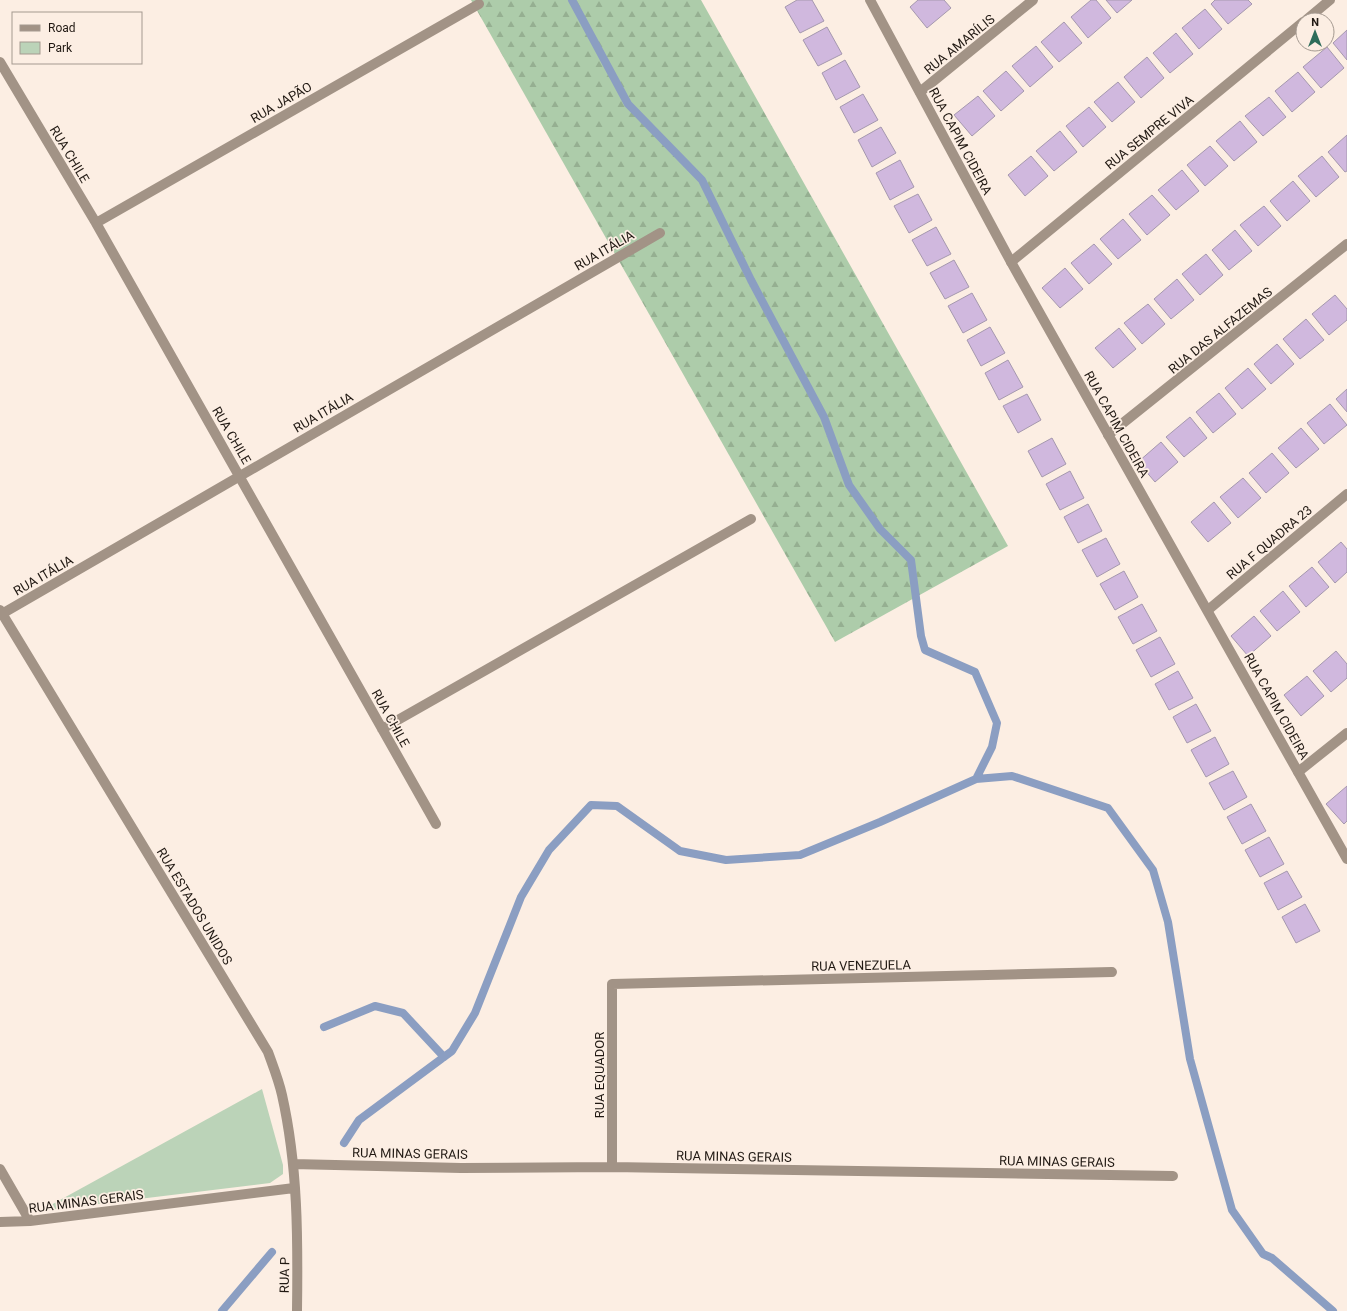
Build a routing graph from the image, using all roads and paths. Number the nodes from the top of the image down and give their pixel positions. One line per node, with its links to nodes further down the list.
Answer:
1 (870, 0): 8 (street, RUA CAPIM CIDEIRA)
2 (1033, 0): 8 (street, RUA AMARÍLIS)
3 (1330, 0): 5 (street)
4 (479, 4): 9 (street, RUA JAPÃO)
5 (1316, 12)
6 (1295, 29): 12 (street, RUA SEMPRE VIVA)
7 (0, 62): 9 (street, RUA CHILE)
8 (920, 92): 12 (street, RUA CAPIM CIDEIRA)
9 (96, 223): 14 (street, RUA CHILE)
10 (660, 233): 14 (street, RUA ITÁLIA)
11 (1347, 244): 13 (street, RUA DAS ALFAZEMAS)
12 (1011, 262): 13 (street, RUA CAPIM CIDEIRA)
13 (1108, 435): 17 (street, RUA CAPIM CIDEIRA)
14 (240, 475): 18 (street, RUA ITÁLIA); 19 (street, RUA CHILE)
15 (1347, 494): 17 (street, RUA F QUADRA 23)
16 (751, 519): 19 (street)
17 (1208, 610): 21 (street, RUA CAPIM CIDEIRA)
18 (1, 613): 26 (street, RUA ESTADOS UNIDOS)
19 (382, 729): 22 (street, RUA CHILE)
20 (1347, 733): 21 (street)
21 (1298, 772): 23 (street, RUA CAPIM CIDEIRA)
22 (436, 824)
23 (1347, 859)
24 (1112, 972): 25 (street, RUA VENEZUELA)
25 (612, 984): 27 (street, RUA EQUADOR)
26 (293, 1164): 27 (street, RUA MINAS GERAIS); 30 (street, RUA ESTADOS UNIDOS)
27 (612, 1167): 29 (street, RUA MINAS GERAIS)
28 (0, 1169): 31 (street)
29 (1173, 1176)
30 (294, 1188): 31 (street, RUA MINAS GERAIS); 33 (street, RUA ESTADOS UNIDOS)
31 (30, 1221): 32 (street, RUA MINAS GERAIS)
32 (0, 1222)
33 (298, 1240): 34 (street, RUA P)
34 (297, 1311)

